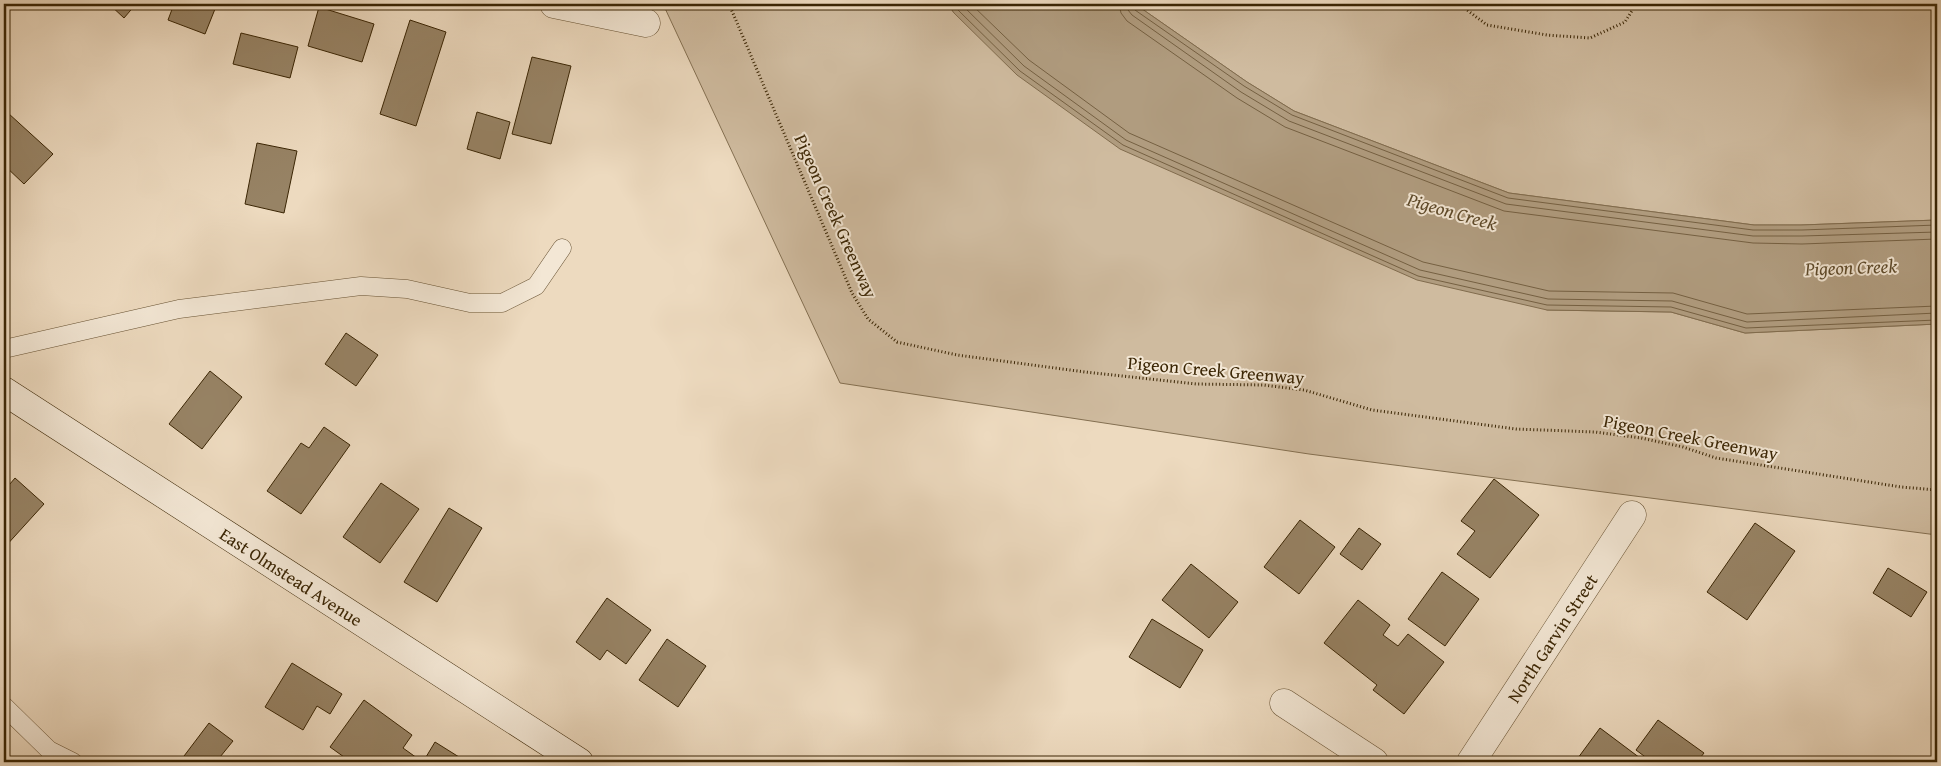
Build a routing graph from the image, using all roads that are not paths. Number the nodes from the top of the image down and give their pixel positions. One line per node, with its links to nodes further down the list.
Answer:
1 (554, 4): 2 (street)
2 (646, 23)
3 (562, 248): 4 (lane)
4 (4, 348)
5 (4, 391): 10 (street, East Olmstead Avenue)
6 (1632, 515): 12 (street, North Garvin Street)
7 (1284, 703): 11 (street)
8 (4, 706): 9 (lane)
9 (73, 762)
10 (579, 762)
11 (1374, 762)
12 (1471, 762)

